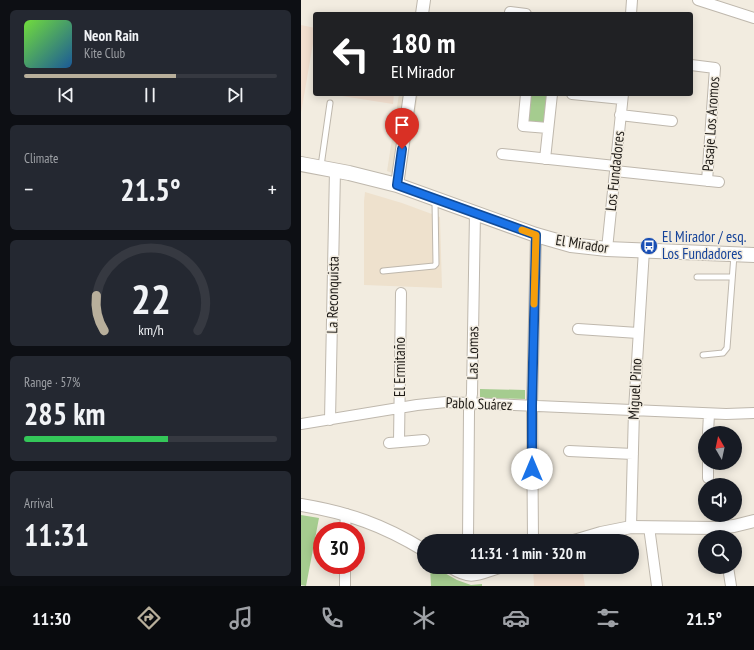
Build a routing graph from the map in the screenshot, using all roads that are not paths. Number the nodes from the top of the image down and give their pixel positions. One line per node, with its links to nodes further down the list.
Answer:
1 (424, 0): 4 (street)
2 (632, 0): 5 (street)
3 (698, 0): 6 (street)
4 (422, 12)
5 (631, 12)
6 (754, 18)
7 (693, 65): 22 (street, Pasaje Los Aromos)
8 (410, 96): 24 (street)
9 (526, 96): 15 (street)
10 (552, 96): 15 (street)
11 (622, 96): 13 (street, Los Fundadores)
12 (330, 103): 19 (lane)
13 (620, 115): 14 (street); 20 (street, Los Fundadores)
14 (672, 121)
15 (548, 128): 17 (street)
16 (502, 154): 17 (street)
17 (545, 159): 20 (street)
18 (301, 164): 19 (main road, El Mirador)
19 (321, 167): 21 (main road, El Mirador)
20 (615, 169): 22 (street); 28 (street, Los Fundadores)
21 (335, 170): 24 (main road, El Mirador); 45 (street, La Reconquista)
22 (707, 181): 23 (street)
23 (719, 182)
24 (397, 185): 25 (main road, El Mirador)
25 (435, 198): 26 (main road, El Mirador); 32 (lane)
26 (475, 213): 27 (main road, El Mirador); 39 (street, Las Lomas)
27 (536, 235): 28 (main road, El Mirador); 40 (street)
28 (607, 249): 29 (main road, El Mirador)
29 (644, 250): 30 (main road, El Mirador); 37 (street, Miguel Pino)
30 (734, 254): 31 (main road, El Mirador); 34 (lane)
31 (754, 255)
32 (383, 271)
33 (697, 277): 34 (lane)
34 (733, 277): 38 (lane)
35 (401, 293): 41 (street, El Ermitaño)
36 (579, 329): 37 (street)
37 (639, 333): 42 (street, Miguel Pino)
38 (703, 355)
39 (471, 403): 40 (street, Pablo Suárez); 41 (street, Pablo Suárez); 63 (street, Las Lomas)
40 (532, 406): 42 (street, Pablo Suárez); 64 (street)
41 (400, 408): 45 (street, Pablo Suárez); 49 (street, El Ermitaño)
42 (633, 410): 44 (street, Pablo Suárez); 52 (street, Miguel Pino)
43 (754, 413): 44 (street, Pablo Suárez)
44 (709, 414): 47 (street)
45 (330, 420): 46 (street, Pablo Suárez)
46 (301, 424)
47 (709, 426)
48 (424, 440): 49 (street)
49 (399, 442): 50 (street)
50 (389, 443)
51 (569, 451): 52 (street)
52 (633, 454): 59 (street, Miguel Pino)
53 (708, 470): 54 (street)
54 (708, 478)
55 (301, 505): 56 (street)
56 (346, 514): 58 (street); 66 (street)
57 (754, 521): 62 (street)
58 (346, 522)
59 (631, 527): 60 (street); 65 (street)
60 (649, 527): 61 (street); 70 (street)
61 (698, 530)
62 (729, 530)
63 (468, 534)
64 (533, 534)
65 (598, 534)
66 (417, 546)
67 (345, 574): 69 (street)
68 (729, 574): 71 (street)
69 (345, 586)
70 (657, 586)
71 (731, 586)

